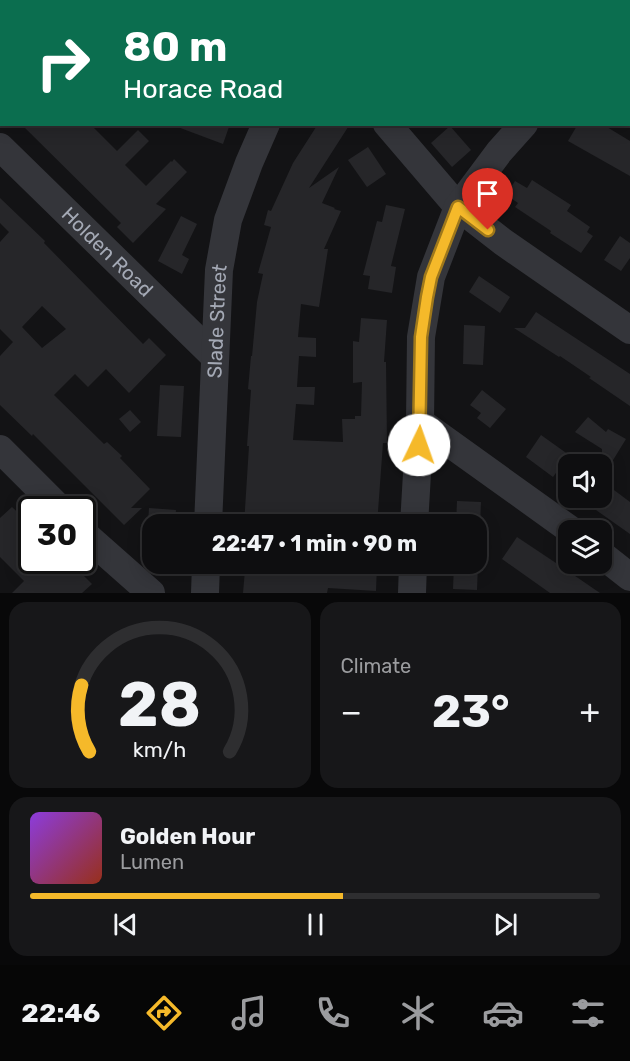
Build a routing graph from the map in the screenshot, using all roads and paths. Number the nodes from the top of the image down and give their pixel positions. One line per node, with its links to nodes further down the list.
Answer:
1 (265, 126): 7 (street, Slade Street)
2 (389, 126): 5 (street)
3 (522, 126): 5 (street)
4 (0, 147): 7 (street, Holden Road)
5 (458, 207): 6 (street); 8 (street)
6 (630, 330)
7 (215, 357): 11 (street, Slade Street)
8 (420, 422): 12 (street); 13 (street)
9 (0, 449): 10 (street)
10 (47, 496)
11 (208, 514)
12 (415, 514)
13 (558, 521)
14 (96, 544): 19 (street)
15 (612, 563): 18 (street)
16 (206, 574): 20 (street)
17 (413, 574): 21 (street)
18 (630, 577)
19 (151, 593)
20 (205, 593)
21 (412, 593)

